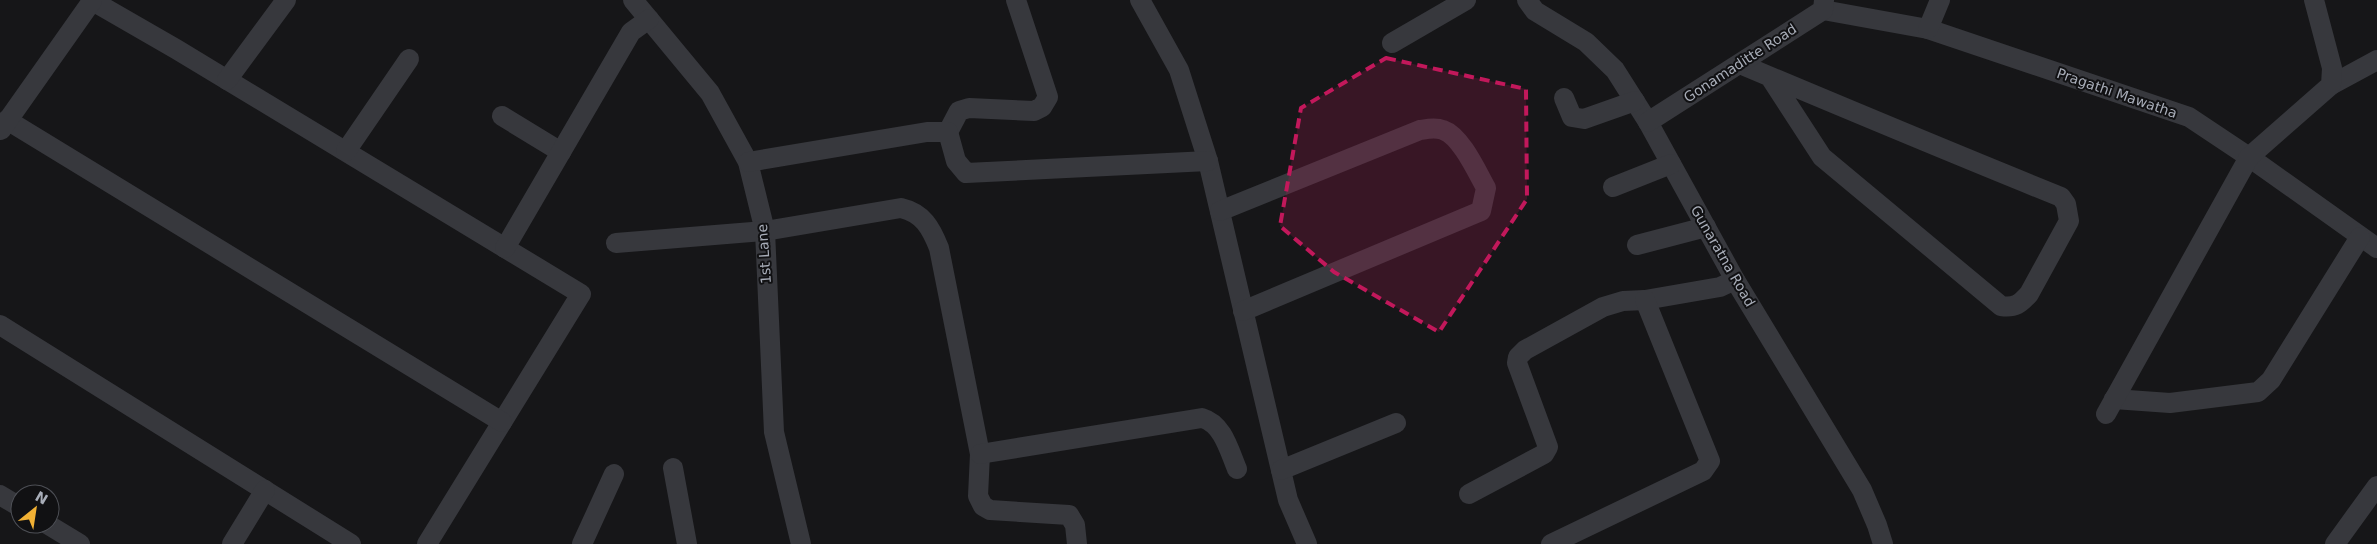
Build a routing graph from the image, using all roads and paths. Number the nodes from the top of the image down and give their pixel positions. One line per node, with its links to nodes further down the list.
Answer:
1 (91, 0): 11 (street); 25 (street)
2 (286, 0): 19 (street)
3 (633, 0): 12 (street, 1st Lane)
4 (1016, 0): 26 (street)
5 (1140, 0): 30 (street)
6 (1466, 0): 14 (street)
7 (1527, 0): 22 (street, Gunaratna Road)
8 (1940, 0): 13 (street)
9 (2314, 0): 20 (street)
10 (1824, 5): 13 (street, Pragathi Mawatha); 17 (street, Gonamaditte Road)
11 (114, 6): 19 (street)
12 (649, 19): 28 (street); 31 (street, 1st Lane)
13 (1928, 29): 29 (street, Pragathi Mawatha)
14 (1392, 43)
15 (409, 59): 27 (street)
16 (2377, 60): 20 (street)
17 (1740, 64): 18 (street); 24 (street, Gonamaditte Road)
18 (1770, 77): 18 (street)
19 (227, 80): 27 (street)
20 (2331, 85): 29 (street)
21 (1564, 98): 22 (street)
22 (1634, 100): 24 (street, Gunaratna Road)
23 (502, 116): 28 (street)
24 (1648, 122): 32 (street, Gunaratna Road)
25 (4, 126): 46 (street)
26 (948, 132): 30 (street); 31 (street)
27 (346, 151): 40 (street)
28 (561, 152): 40 (street)
29 (2249, 157): 37 (street, Pragathi Mawatha); 37 (street)
30 (1208, 161): 34 (street)
31 (748, 162): 36 (street, 1st Lane)
32 (1671, 164): 33 (street); 35 (street, Gunaratna Road)
33 (1613, 187)
34 (1220, 211): 44 (street); 44 (street)
35 (1706, 227): 39 (street); 42 (street, Gunaratna Road)
36 (765, 231): 38 (street); 48 (street); 63 (street, 1st Lane)
37 (2360, 237): 41 (street, Pragathi Mawatha)
38 (616, 243)
39 (1637, 245)
40 (505, 248): 46 (street)
41 (2377, 248)
42 (1735, 280): 43 (street); 67 (street, Gunaratna Road)
43 (1645, 300): 55 (street); 66 (street)
44 (1243, 311): 51 (street)
45 (0, 325): 54 (street)
46 (502, 422): 60 (street)
47 (1396, 423): 51 (street)
48 (980, 454): 50 (street); 64 (street)
49 (673, 468): 62 (street)
50 (1237, 469)
51 (1281, 470): 65 (street)
52 (614, 474): 61 (street)
53 (2377, 486): 68 (street)
54 (265, 490): 58 (street); 59 (street)
55 (1469, 494)
56 (60, 532): 57 (street)
57 (80, 544)
58 (232, 544)
59 (351, 544)
60 (427, 544)
61 (582, 544)
62 (687, 544)
63 (801, 544)
64 (1077, 544)
65 (1307, 544)
66 (1551, 544)
67 (1882, 544)
68 (2335, 544)

